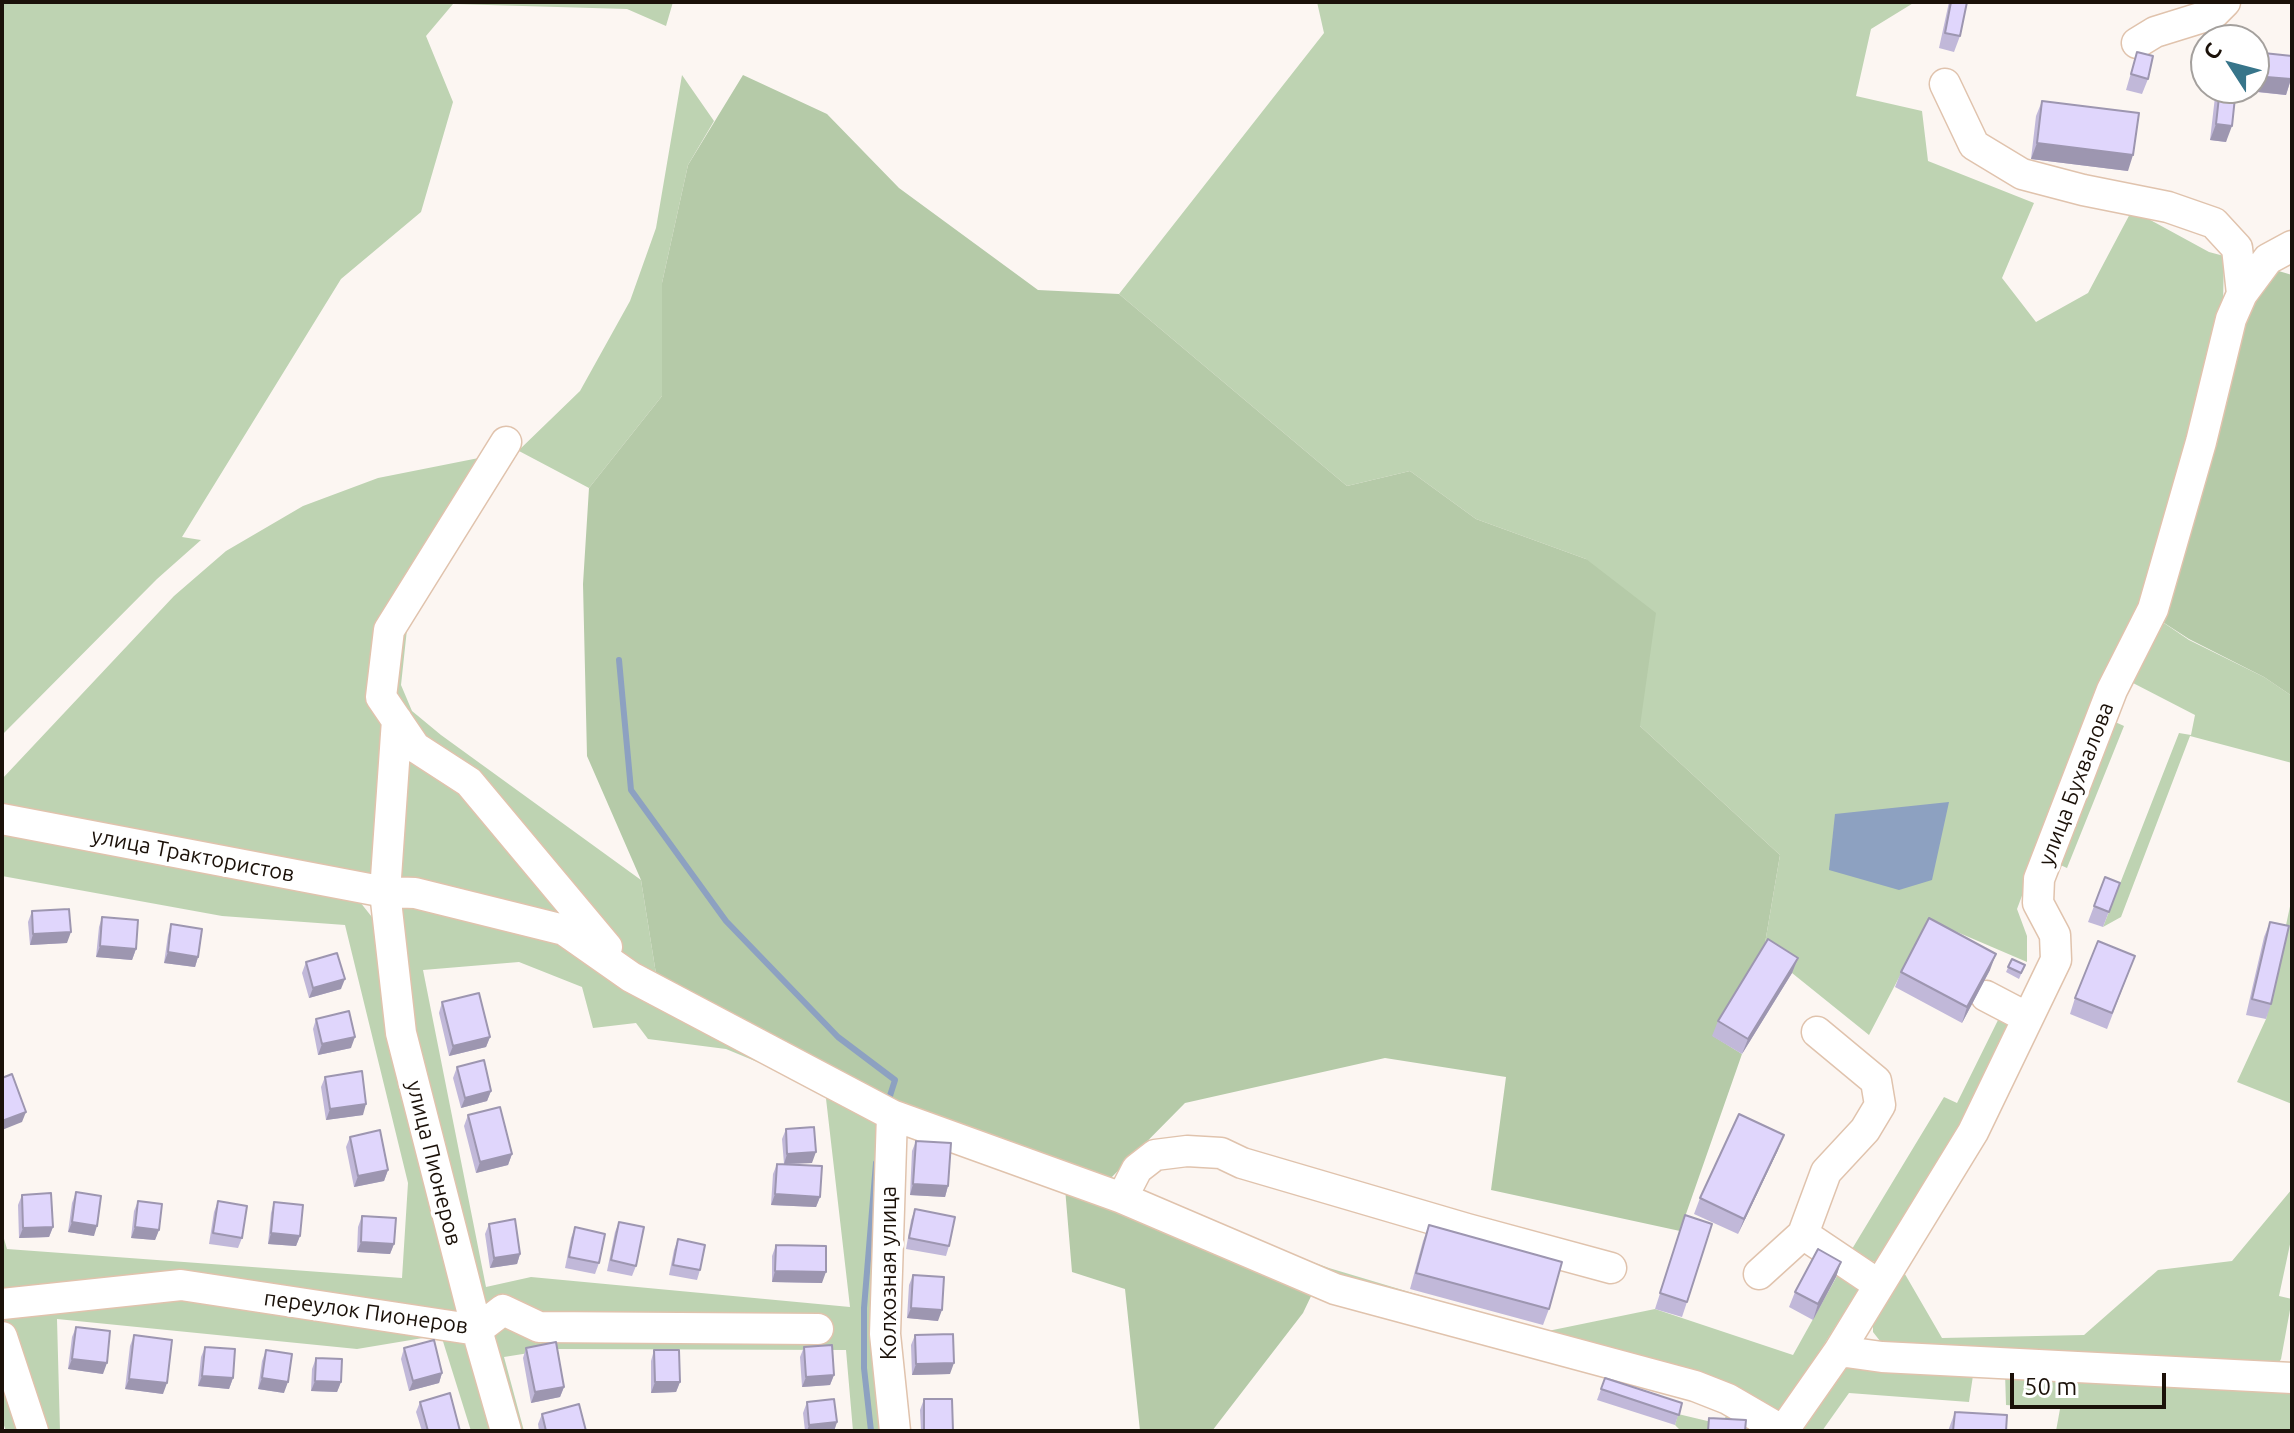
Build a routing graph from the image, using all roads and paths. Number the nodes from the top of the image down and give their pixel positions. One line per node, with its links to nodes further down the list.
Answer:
1 (2225, 2): 2 (street)
2 (2137, 43)
3 (1945, 84): 5 (street)
4 (2292, 246): 5 (street, улица Бухвалова)
5 (2242, 294): 12 (street, улица Бухвалова)
6 (506, 442): 7 (street)
7 (397, 720): 9 (street, улица Пионеров); 10 (street)
8 (2, 819): 9 (street, улица Трактористов)
9 (385, 892): 10 (street, улица Трактористов); 22 (street, улица Пионеров)
10 (631, 977): 14 (street, улица Трактористов)
11 (1986, 996): 12 (street)
12 (2028, 1018): 19 (street, улица Бухвалова)
13 (1817, 1032): 16 (street)
14 (892, 1115): 15 (street, улица Трактористов); 28 (street, Колхозная улица)
15 (1122, 1198): 17 (street); 29 (street, улица Трактористов)
16 (1803, 1234): 18 (street); 19 (street)
17 (1611, 1268)
18 (1759, 1274)
19 (1879, 1285): 24 (street, улица Бухвалова)
20 (2, 1304): 22 (street, переулок Пионеров)
21 (818, 1329): 22 (street, переулок Пионеров)
22 (477, 1330): 27 (street, улица Пионеров)
23 (2, 1337): 26 (street)
24 (1839, 1351): 25 (street); 29 (street, улица Бухвалова)
25 (2292, 1378)
26 (33, 1431)
27 (506, 1431)
28 (895, 1431)
29 (1783, 1431)

